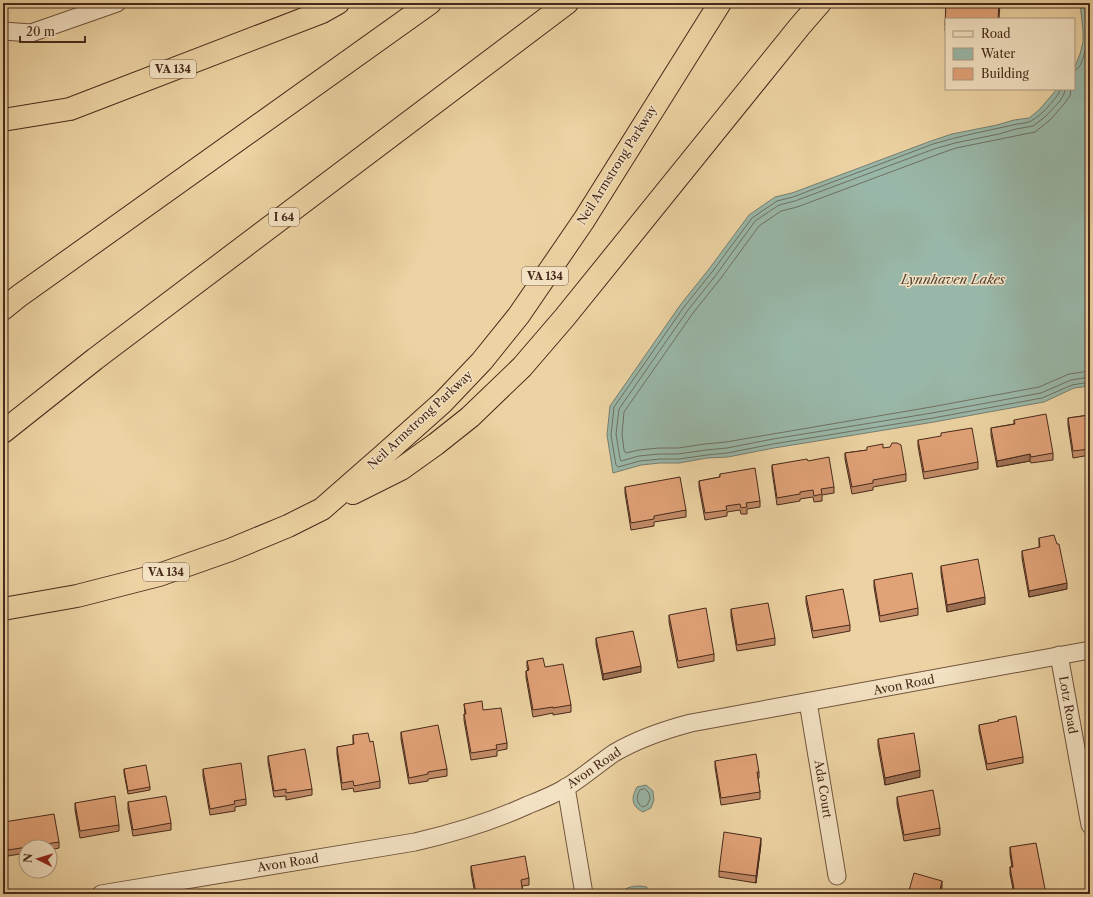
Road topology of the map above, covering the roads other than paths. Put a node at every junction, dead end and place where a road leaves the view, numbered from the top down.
1 (118, 3) edge
2 (338, 3) edge
3 (430, 3) edge
4 (567, 3) edge
5 (720, 3) edge
6 (820, 3) edge
7 (3, 31) edge
8 (3, 120) edge
9 (3, 309) edge
10 (3, 432) edge
11 (322, 509) junction
12 (3, 609) edge
13 (1090, 650) edge
14 (1059, 655) junction
15 (808, 702) junction
16 (566, 787) junction
17 (1090, 825) edge
18 (837, 876) dead end
19 (101, 894) edge
20 (584, 894) edge

1 - 7 street
2 - 8 highway, VA 134
3 - 9 highway
4 - 10 highway, I 64
5 - 11 highway, Neil Armstrong Parkway / VA 134
6 - 11 highway
11 - 12 highway, Neil Armstrong Parkway / VA 134
13 - 14 street, Avon Road
14 - 15 street, Avon Road
14 - 17 street, Lotz Road
15 - 16 street, Avon Road
15 - 18 street, Ada Court
16 - 19 street, Avon Road
16 - 20 street

